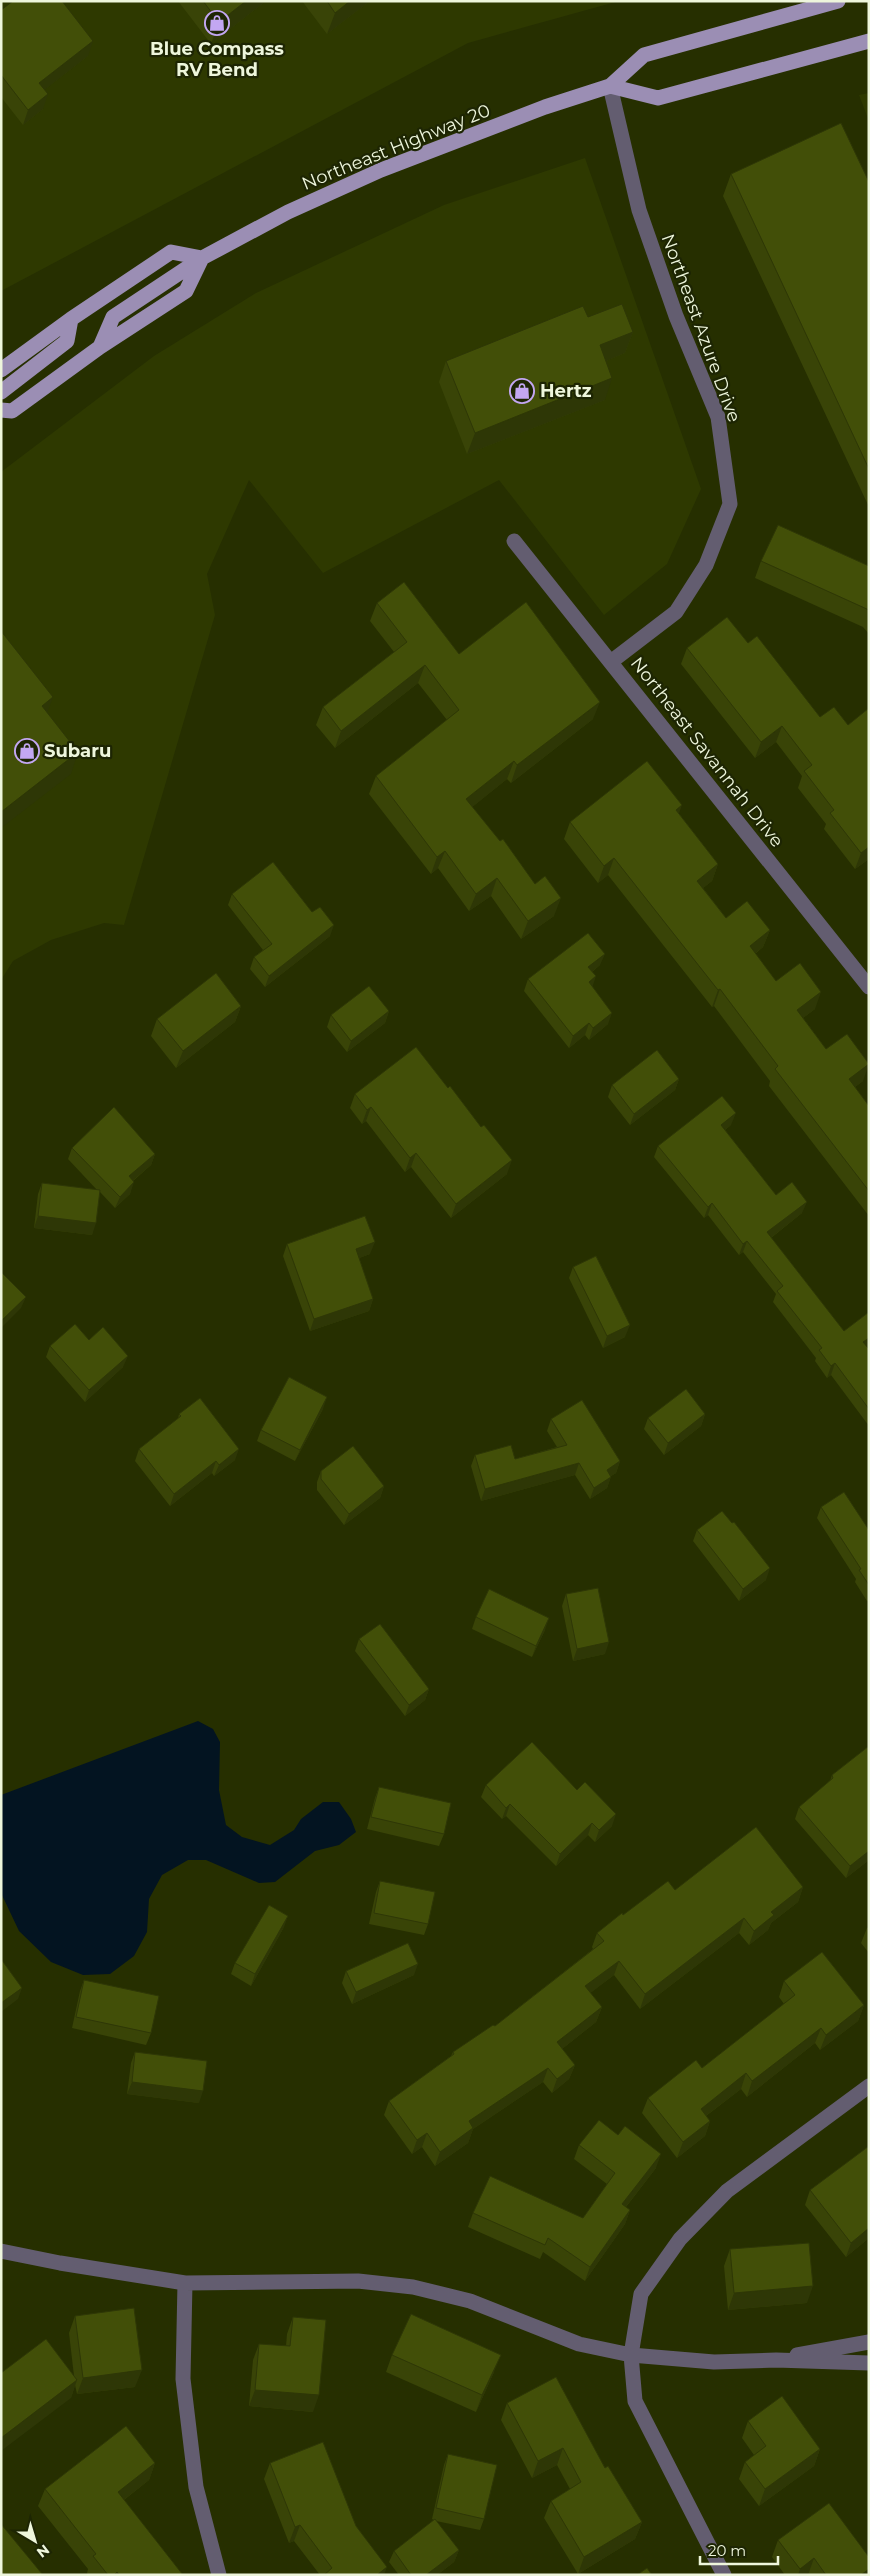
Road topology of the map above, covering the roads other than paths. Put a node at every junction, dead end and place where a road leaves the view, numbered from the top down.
1 (838, 1) edge
2 (869, 41) edge
3 (610, 86) junction
4 (202, 258) junction
5 (71, 319) junction
6 (1, 370) edge
7 (1, 392) edge
8 (1, 410) edge
9 (514, 541) dead end
10 (612, 661) junction
11 (867, 980) edge
12 (869, 2086) edge
13 (1, 2251) edge
14 (185, 2283) junction
15 (869, 2342) edge
16 (631, 2355) junction
17 (776, 2360) junction
18 (869, 2363) edge
19 (219, 2575) edge
20 (724, 2575) edge

1 - 3 main road, Northeast Highway 20
2 - 3 main road
3 - 4 main road, Northeast Highway 20
3 - 10 street, Northeast Azure Drive
4 - 5 main road
4 - 8 main road, Northeast Highway 20
5 - 6 main road
5 - 7 main road
9 - 10 street, Northeast Savannah Drive
10 - 11 street, Northeast Savannah Drive
12 - 16 street
13 - 14 street
14 - 16 street
14 - 19 street
15 - 17 street
16 - 17 street
16 - 20 street
17 - 18 street

